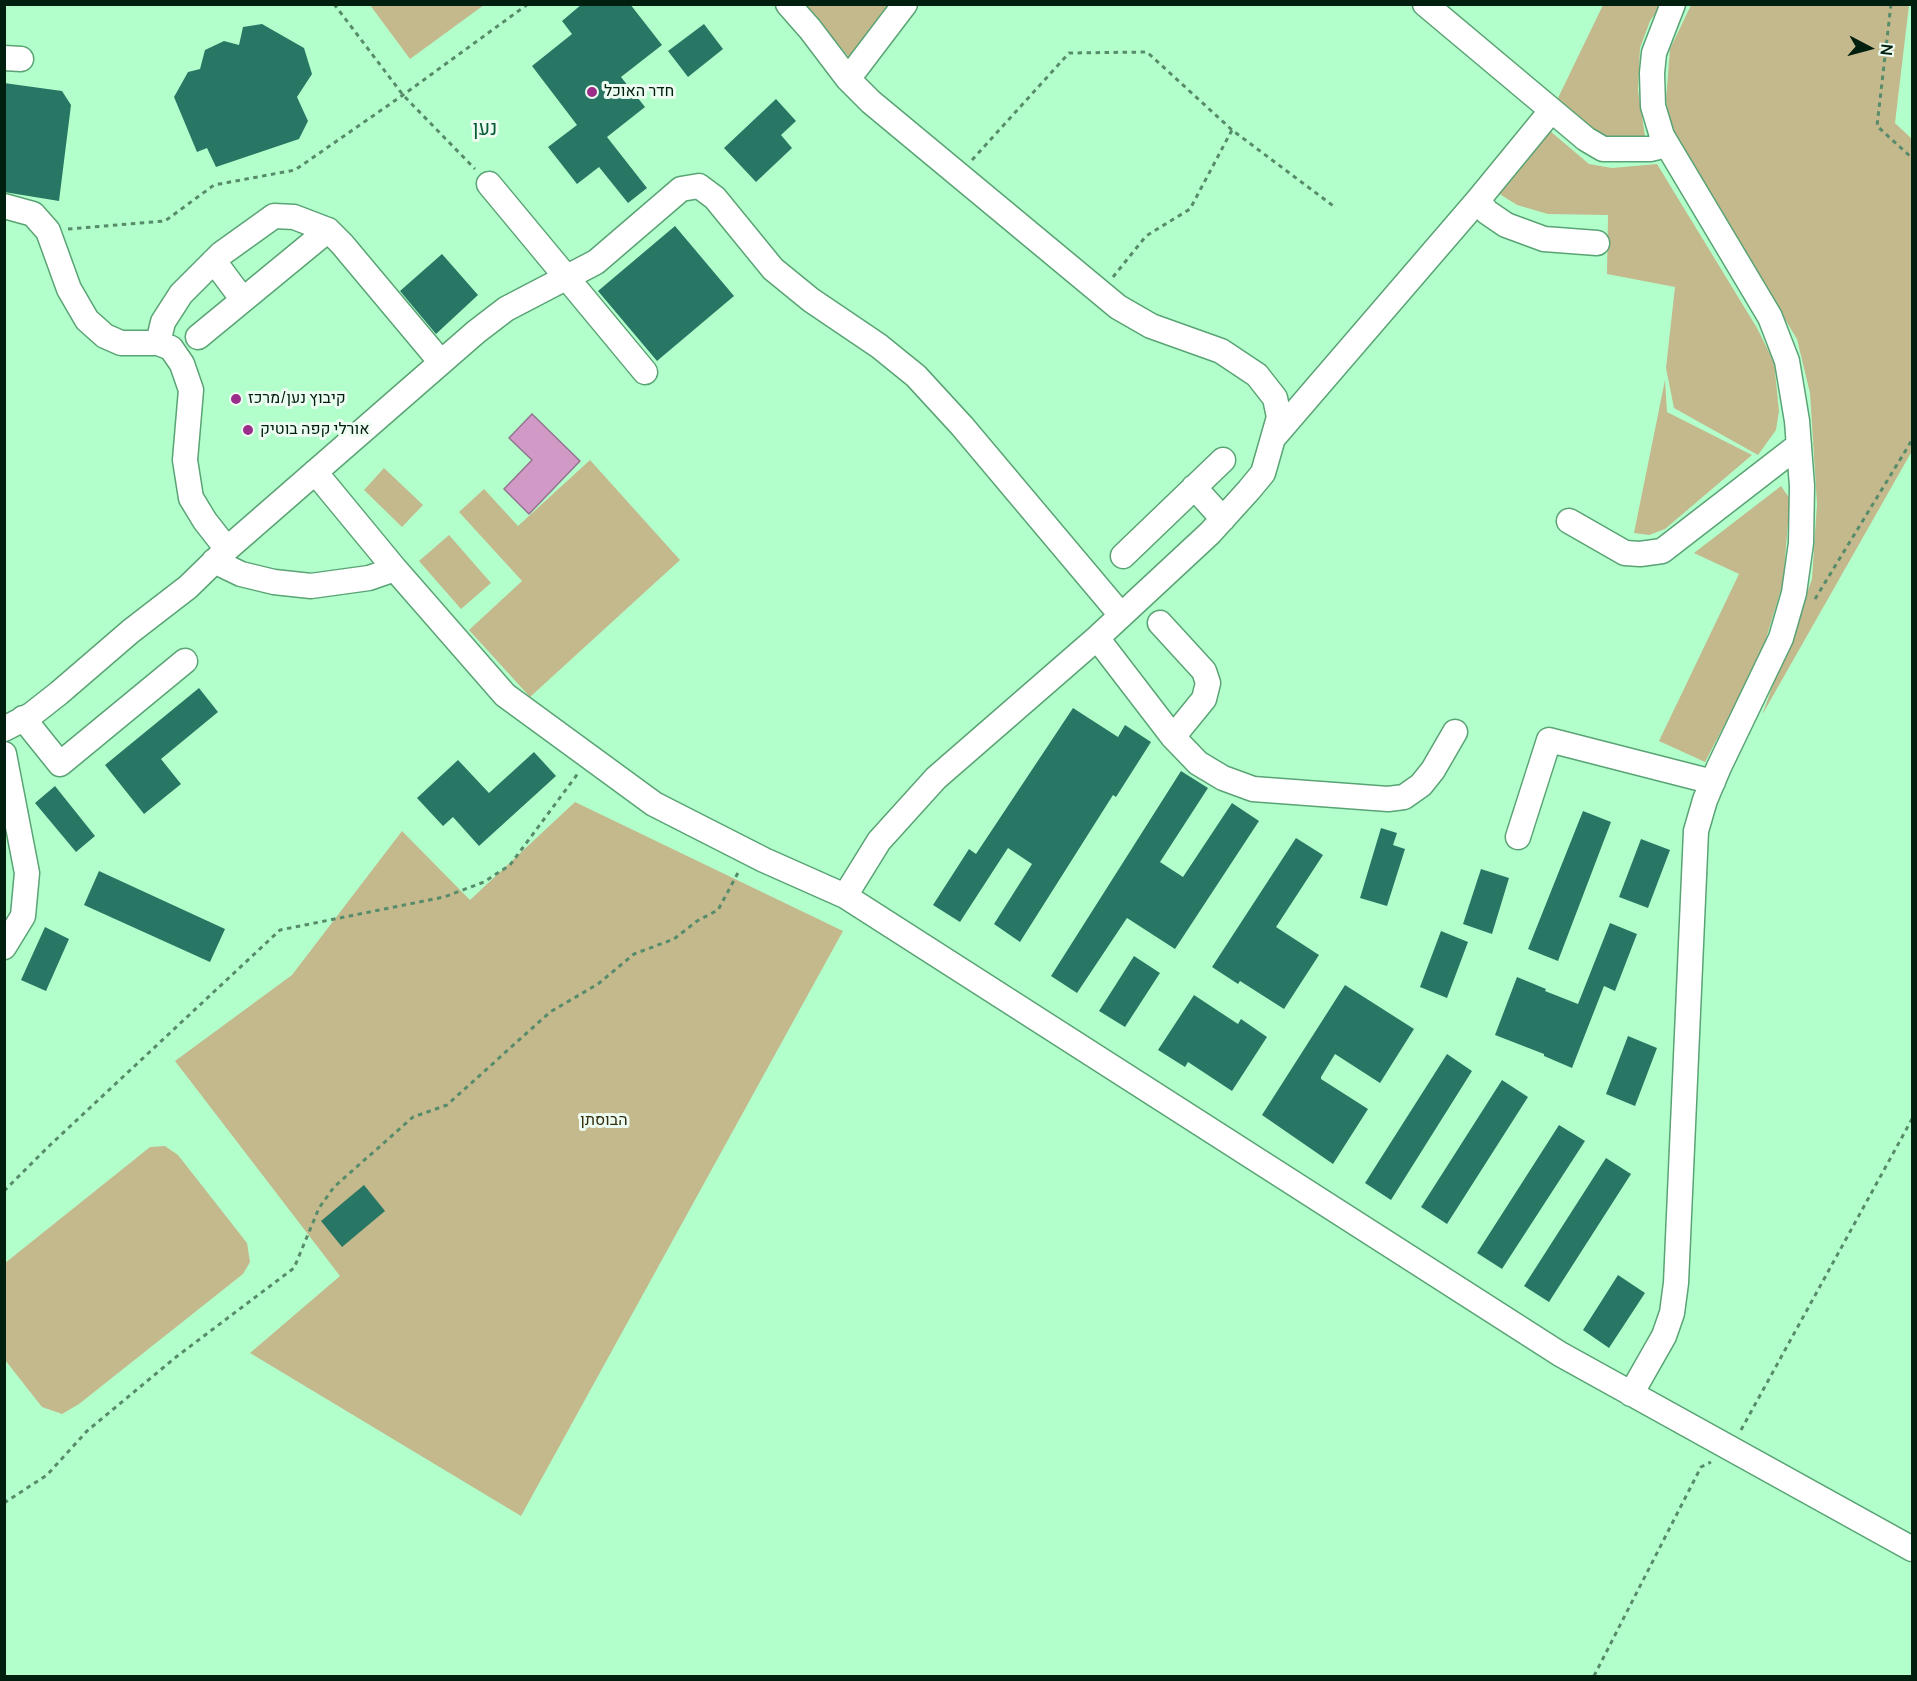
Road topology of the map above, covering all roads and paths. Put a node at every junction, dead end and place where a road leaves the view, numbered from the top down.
1 (334, 4) edge
2 (528, 4) edge
3 (788, 4) edge
4 (905, 4) edge
5 (1425, 4) edge
6 (1673, 4) edge
7 (1891, 4) edge
8 (848, 79) junction
9 (403, 95) junction
10 (1551, 111) junction
11 (1232, 130) junction
12 (1667, 145) junction
13 (1912, 158) edge
14 (959, 175) junction
15 (489, 184) joint
16 (1478, 200) junction
17 (4, 206) edge
18 (1336, 208) dead end
19 (328, 230) junction
20 (48, 231) junction
21 (1598, 243) dead end
22 (214, 261) junction
23 (568, 277) junction
24 (1101, 292) junction
25 (243, 300) junction
26 (198, 337) dead end
27 (158, 343) junction
28 (440, 361) junction
29 (645, 372) dead end
30 (1275, 436) junction
31 (1912, 440) edge
32 (1799, 445) junction
33 (1223, 459) dead end
34 (315, 472) junction
35 (1194, 487) junction
36 (1222, 519) junction
37 (1569, 521) dead end
38 (221, 555) junction
39 (1123, 556) dead end
40 (395, 569) junction
41 (1814, 600) dead end
42 (1121, 615) junction
43 (1160, 623) dead end
44 (1097, 638) junction
45 (185, 661) dead end
46 (14, 724) edge
47 (1455, 732) dead end
48 (1173, 737) junction
49 (4, 754) edge
50 (589, 759) junction
51 (1713, 782) junction
52 (8, 785) edge
53 (1518, 837) dead end
54 (749, 852) junction
55 (845, 896) junction
56 (4, 947) edge
57 (1912, 1119) edge
58 (4, 1191) edge
59 (1631, 1394) junction
60 (1731, 1450) junction
61 (4, 1503) edge
62 (1912, 1549) edge
63 (1594, 1677) edge

1 - 9 path
2 - 9 path
3 - 8 street
4 - 8 street
5 - 10 street
6 - 12 street
7 - 13 path
8 - 14 street
9 - 15 path
9 - 20 path
10 - 12 street
10 - 16 street
11 - 14 path
11 - 18 path
11 - 24 path
12 - 32 street
14 - 24 street
15 - 23 street
16 - 21 street
16 - 30 street
17 - 20 street
19 - 22 street
19 - 25 street
19 - 28 street
20 - 27 street
22 - 25 street
22 - 27 street
23 - 28 street
23 - 29 street
23 - 42 street
24 - 30 street
25 - 26 street
27 - 38 street
28 - 34 street
30 - 36 street
31 - 41 path
32 - 37 street
32 - 51 street
33 - 35 street
34 - 38 street
34 - 40 street
35 - 36 street
35 - 39 street
36 - 42 street
38 - 40 street
38 - 46 street
40 - 50 street
42 - 44 street
43 - 48 street
44 - 48 street
44 - 55 street
45 - 46 street
47 - 48 street
49 - 52 street
50 - 54 street
50 - 58 path
51 - 53 street
51 - 59 street
52 - 56 street
54 - 55 street
54 - 61 path
55 - 59 street
57 - 60 path
59 - 60 street
60 - 62 street
60 - 63 path

